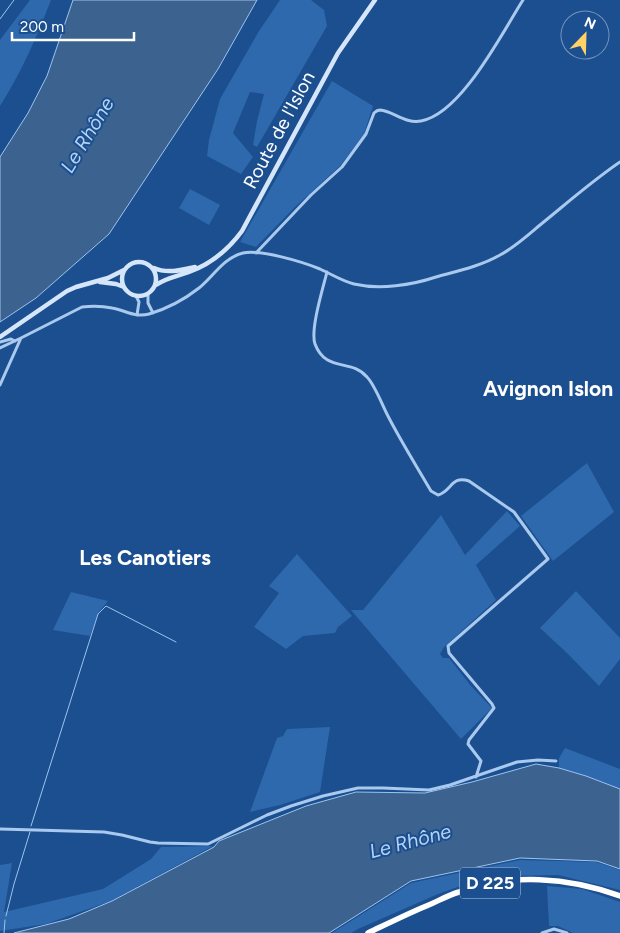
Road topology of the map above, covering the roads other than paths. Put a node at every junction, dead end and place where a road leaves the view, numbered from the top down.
1 (375, 0) edge
2 (523, 0) edge
3 (620, 162) edge
4 (256, 253) junction
5 (202, 266) junction
6 (153, 268) junction
7 (124, 270) junction
8 (327, 272) junction
9 (96, 282) junction
10 (156, 285) junction
11 (124, 288) junction
12 (148, 294) junction
13 (136, 296) junction
14 (153, 313) junction
15 (137, 316) junction
16 (0, 337) edge
17 (21, 338) junction
18 (15, 341) junction
19 (0, 342) edge
20 (0, 348) edge
21 (0, 385) edge
22 (556, 761) dead end
23 (476, 777) junction
24 (0, 829) edge
25 (620, 896) edge
26 (368, 933) edge
27 (542, 933) edge
28 (567, 933) edge

1 - 5 street, Route de l'Islon
2 - 4 street
3 - 8 street
4 - 8 street
4 - 14 street
5 - 6 street, Route de l'Islon
5 - 10 street, Route de l'Islon
6 - 7 street
6 - 10 street
7 - 9 street
7 - 11 street
8 - 23 street
9 - 11 street
9 - 16 street
10 - 12 street
11 - 13 street
12 - 13 street
12 - 14 street
13 - 15 street
14 - 15 street
15 - 17 street
17 - 18 street
17 - 21 street
18 - 19 street
18 - 20 street
22 - 23 street
23 - 24 street
25 - 26 highway, D 225
27 - 28 street

